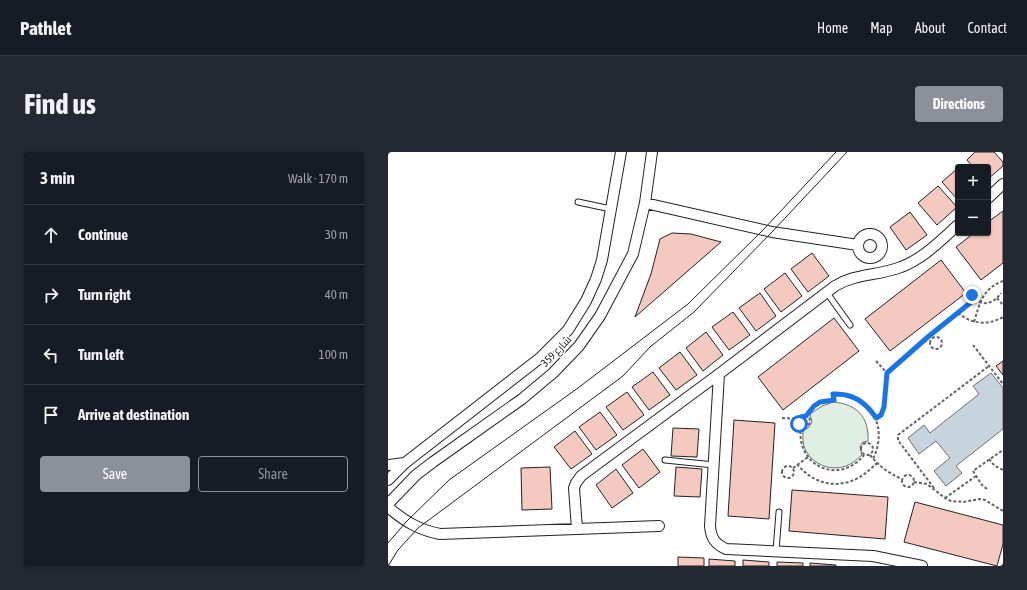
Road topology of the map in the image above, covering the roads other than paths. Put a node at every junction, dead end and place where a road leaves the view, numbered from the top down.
1 (621, 152) edge
2 (652, 152) edge
3 (1003, 184) edge
4 (991, 195) edge
5 (578, 202) dead end
6 (645, 203) junction
7 (611, 209) junction
8 (955, 228) edge
9 (858, 245) dead end
10 (827, 293) junction
11 (850, 325) dead end
12 (719, 374) junction
13 (665, 460) dead end
14 (405, 463) junction
15 (388, 465) edge
16 (714, 465) junction
17 (388, 480) edge
18 (388, 506) edge
19 (779, 512) dead end
20 (659, 526) dead end
21 (577, 529) junction
22 (776, 551) junction
23 (922, 566) edge

1 - 7 street, شارع 359
2 - 6 street, شارع 359
3 - 4 street
5 - 7 lane
6 - 9 street
6 - 18 street, شارع 359
7 - 14 street, شارع 359
8 - 10 street
10 - 11 lane
10 - 12 street
12 - 16 street
12 - 21 street
13 - 16 lane
14 - 15 street
14 - 17 street, شارع 359
16 - 22 street
18 - 21 street
19 - 22 lane
20 - 21 street
22 - 23 street

